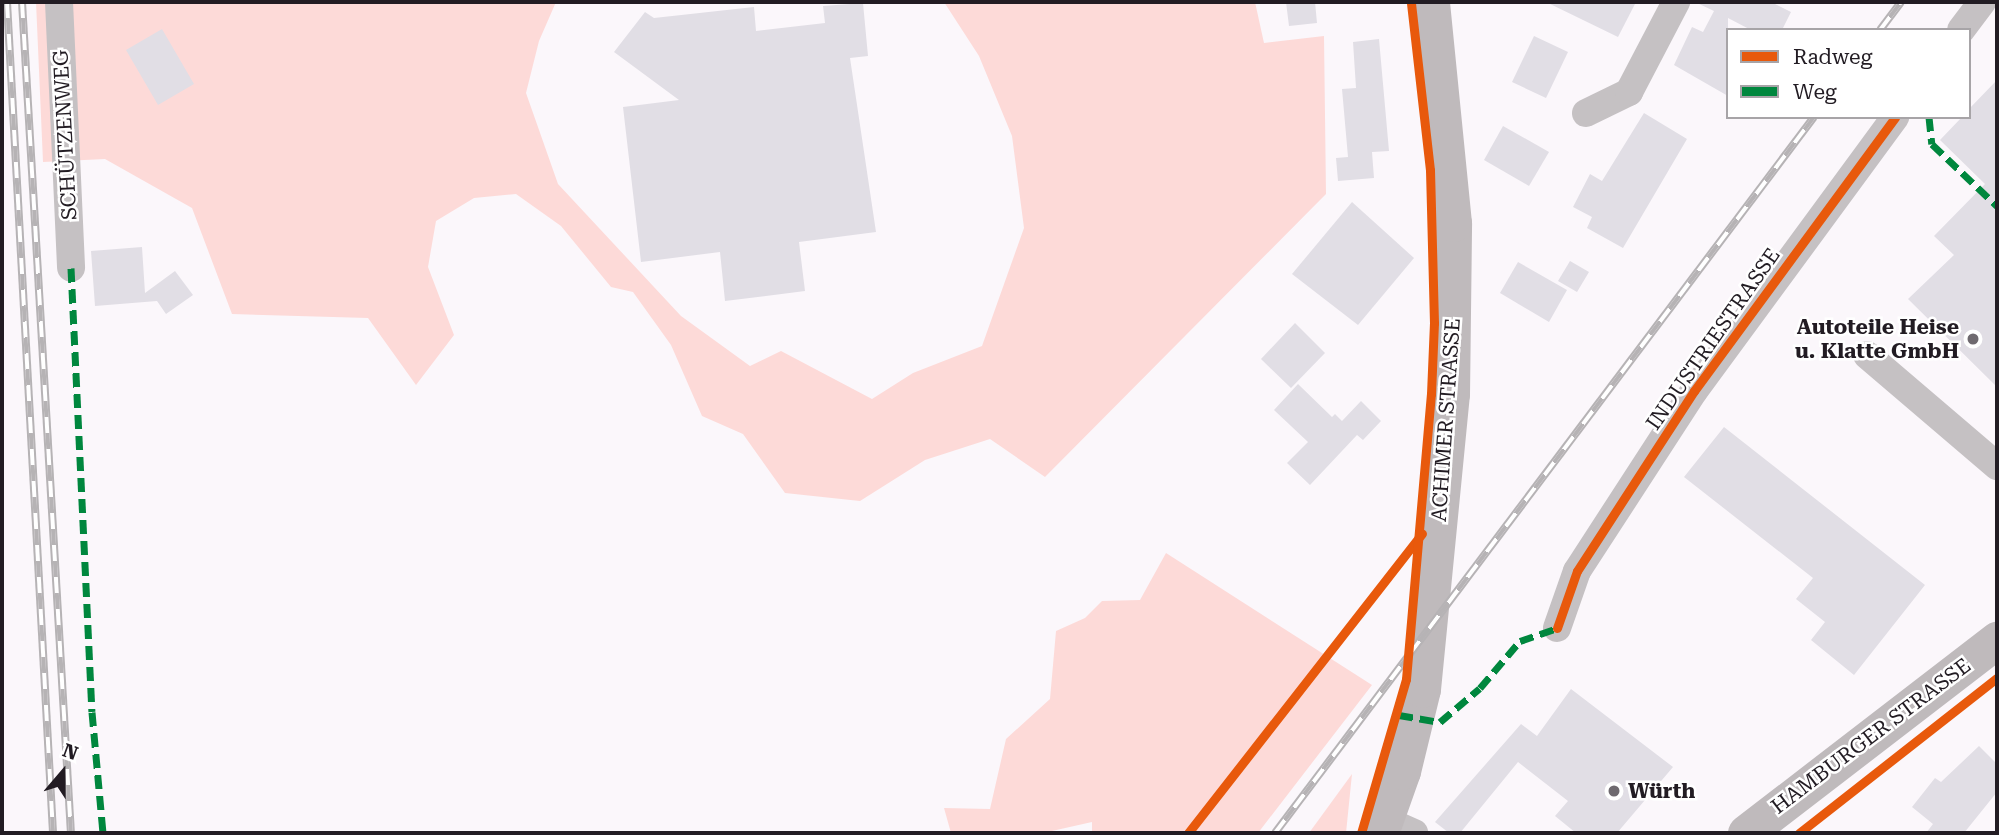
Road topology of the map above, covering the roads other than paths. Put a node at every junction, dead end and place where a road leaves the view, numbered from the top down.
1 (59, 2) edge
2 (1432, 2) edge
3 (1676, 2) edge
4 (1982, 2) edge
5 (1962, 28) edge
6 (1586, 113) dead end
7 (1894, 119) edge
8 (71, 268) dead end
9 (1867, 355) dead end
10 (1997, 466) edge
11 (1557, 628) dead end
12 (1997, 640) edge
13 (1393, 829) edge
14 (1746, 833) edge

1 - 8 street, SCHÜTZENWEG
2 - 13 main road, ACHIMER STRASSE
3 - 6 street
4 - 5 street
7 - 11 street, INDUSTRIESTRASSE
9 - 10 street
12 - 14 main road, HAMBURGER STRASSE

